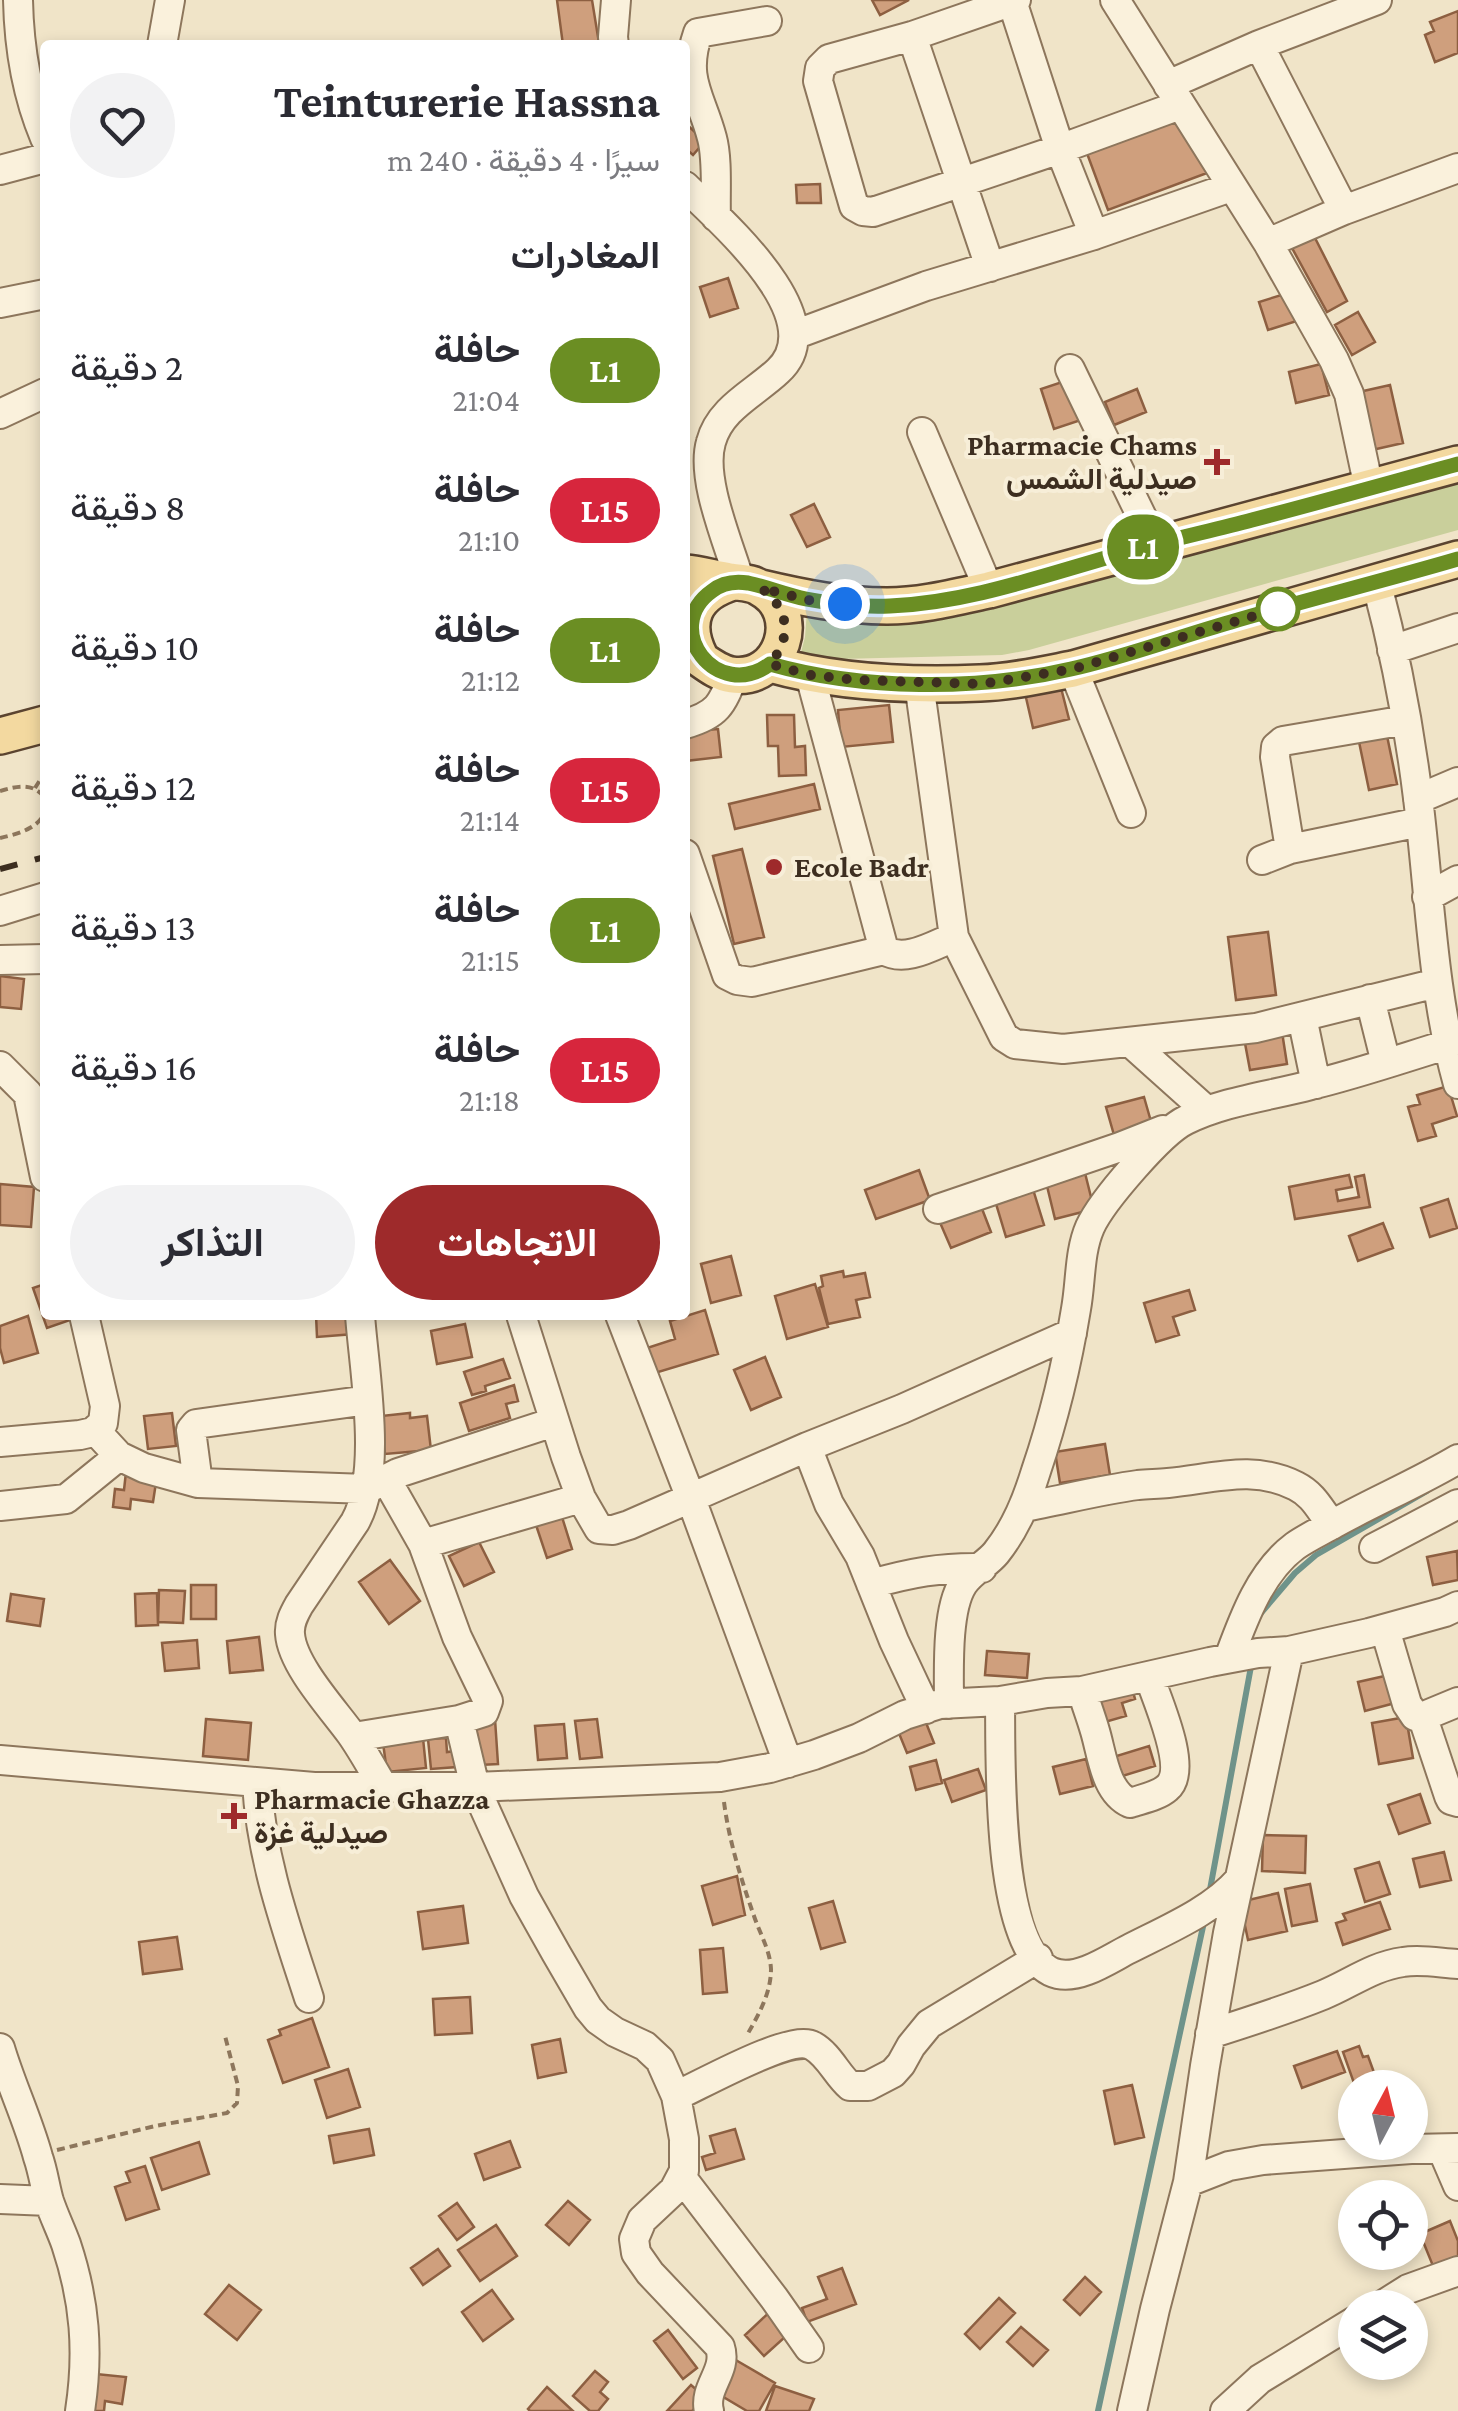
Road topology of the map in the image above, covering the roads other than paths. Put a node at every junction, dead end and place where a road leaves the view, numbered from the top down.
1 (170, 0) edge
2 (616, 0) edge
3 (1114, 0) edge
4 (1377, 0) edge
5 (1014, 1) edge
6 (12, 3) edge
7 (767, 21) dead end
8 (912, 36) junction
9 (163, 40) edge
10 (613, 40) edge
11 (1259, 45) junction
12 (13, 83) edge
13 (1174, 95) junction
14 (40, 125) edge
15 (1060, 149) junction
16 (40, 159) edge
17 (1458, 168) edge
18 (0, 170) edge
19 (961, 183) junction
20 (1231, 187) junction
21 (690, 191) edge
22 (1344, 210) junction
23 (716, 217) junction
24 (1094, 235) junction
25 (1268, 243) junction
26 (990, 267) junction
27 (40, 295) edge
28 (0, 303) edge
29 (794, 335) junction
30 (1070, 369) dead end
31 (40, 395) edge
32 (0, 414) edge
33 (922, 432) dead end
34 (1458, 464) edge
35 (1369, 488) junction
36 (1155, 544) junction
37 (1458, 559) edge
38 (690, 573) edge
39 (1376, 581) junction
40 (745, 584) junction
41 (989, 590) junction
42 (1458, 628) edge
43 (1392, 650) junction
44 (693, 653) edge
45 (770, 664) junction
46 (1073, 669) junction
47 (810, 675) junction
48 (733, 676) junction
49 (920, 683) junction
50 (1406, 720) junction
51 (690, 722) edge
52 (40, 725) edge
53 (0, 736) edge
54 (1458, 782) edge
55 (1419, 811) junction
56 (1131, 813) dead end
57 (1290, 849) junction
58 (1262, 860) dead end
59 (690, 869) edge
60 (1458, 880) edge
61 (1427, 897) junction
62 (40, 898) edge
63 (0, 911) edge
64 (954, 938) junction
65 (884, 950) junction
66 (40, 958) edge
67 (0, 960) edge
68 (1437, 983) junction
69 (1370, 999) junction
70 (1302, 1017) junction
71 (1130, 1042) junction
72 (1449, 1044) junction
73 (1386, 1063) junction
74 (0, 1066) edge
75 (1316, 1084) junction
76 (1458, 1084) edge
77 (1194, 1117) junction
78 (40, 1153) edge
79 (938, 1209) dead end
80 (85, 1320) edge
81 (360, 1320) edge
82 (523, 1320) edge
83 (622, 1320) edge
84 (1072, 1333) junction
85 (368, 1400) junction
86 (554, 1422) junction
87 (96, 1430) junction
88 (0, 1442) edge
89 (807, 1447) junction
90 (119, 1456) junction
91 (1458, 1459) edge
92 (198, 1484) junction
93 (376, 1484) junction
94 (690, 1496) junction
95 (582, 1498) junction
96 (1458, 1504) edge
97 (0, 1506) edge
98 (1024, 1507) junction
99 (1332, 1525) junction
100 (424, 1544) junction
101 (1374, 1548) dead end
102 (982, 1568) junction
103 (871, 1584) junction
104 (1458, 1606) edge
105 (1385, 1629) junction
106 (1289, 1651) junction
107 (1229, 1658) junction
108 (1149, 1676) junction
109 (1082, 1691) junction
110 (1000, 1700) junction
111 (1458, 1702) edge
112 (937, 1706) junction
113 (1426, 1719) junction
114 (460, 1720) junction
115 (354, 1737) junction
116 (0, 1760) edge
117 (788, 1762) junction
118 (257, 1783) junction
119 (475, 1787) junction
120 (384, 1788) junction
121 (1458, 1802) edge
122 (1239, 1880) junction
123 (1038, 1958) junction
124 (1458, 1964) edge
125 (309, 1998) dead end
126 (1210, 2034) junction
127 (0, 2048) edge
128 (676, 2096) junction
129 (1450, 2148) edge
130 (682, 2178) junction
131 (1188, 2182) junction
132 (1458, 2186) edge
133 (0, 2199) edge
134 (49, 2200) junction
135 (1458, 2271) edge
136 (1406, 2290) edge
137 (1338, 2331) edge
138 (809, 2348) dead end
139 (80, 2411) edge
140 (709, 2411) edge
141 (1132, 2411) edge
142 (1225, 2411) edge

1 - 9 street
2 - 10 street
3 - 13 street
4 - 11 street
5 - 8 street
5 - 15 street
6 - 12 street
7 - 23 street
8 - 19 street
8 - 19 street
11 - 13 street
11 - 22 street
12 - 14 street
13 - 15 street
13 - 20 street
15 - 19 street
15 - 24 street
16 - 18 street
17 - 22 street
19 - 26 street
20 - 24 street
20 - 25 street
21 - 23 street
22 - 25 street
23 - 29 street
24 - 26 street
25 - 35 street
26 - 29 street
27 - 28 street
29 - 40 street
30 - 36 street
31 - 32 street
33 - 41 street
34 - 35 main road
35 - 36 main road
36 - 41 main road
37 - 39 main road
38 - 40 main road
39 - 43 street
39 - 46 main road
40 - 41 main road
40 - 44 main road
40 - 45 main road
42 - 43 street
43 - 50 street
44 - 48 main road
45 - 47 main road
45 - 48 main road
46 - 49 main road
46 - 56 street
47 - 49 main road
47 - 65 street
48 - 51 street
49 - 64 street
50 - 55 street
50 - 57 street
52 - 53 main road
54 - 55 street
55 - 57 street
55 - 61 street
57 - 58 street
59 - 65 street
60 - 61 street
61 - 68 street
62 - 63 street
64 - 65 street
64 - 71 street
66 - 67 street
68 - 69 street
68 - 72 street
69 - 70 street
69 - 73 street
70 - 71 street
70 - 75 street
71 - 77 street
72 - 73 street
72 - 76 street
73 - 75 street
74 - 78 street
75 - 77 street
77 - 79 street
77 - 84 street
80 - 87 street
81 - 85 street
82 - 86 street
83 - 94 street
84 - 89 street
84 - 98 street
85 - 92 street
85 - 93 street
86 - 93 street
86 - 95 street
87 - 88 street
87 - 90 street
89 - 94 street
89 - 103 street
90 - 92 street
90 - 97 street
91 - 99 street
92 - 93 street
93 - 100 street
93 - 115 street
94 - 95 street
94 - 117 street
95 - 100 street
96 - 101 street
98 - 99 street
98 - 102 street
99 - 107 street
100 - 114 street
102 - 103 street
102 - 112 street
103 - 112 street
104 - 105 street
105 - 106 street
105 - 113 street
106 - 107 street
106 - 122 street
107 - 108 street
108 - 109 street
108 - 109 street
109 - 110 street
110 - 112 street
110 - 123 street
111 - 113 street
112 - 117 street
113 - 121 street
114 - 115 street
114 - 119 street
115 - 120 street
116 - 118 street
117 - 119 street
118 - 120 street
118 - 125 street
119 - 120 street
119 - 128 street
122 - 123 street
122 - 126 street
123 - 128 street
124 - 126 street
126 - 131 street
127 - 134 street
128 - 130 street
129 - 131 street
129 - 132 street
130 - 138 street
130 - 140 street
131 - 141 street
133 - 134 street
134 - 139 street
135 - 136 street
137 - 142 street

